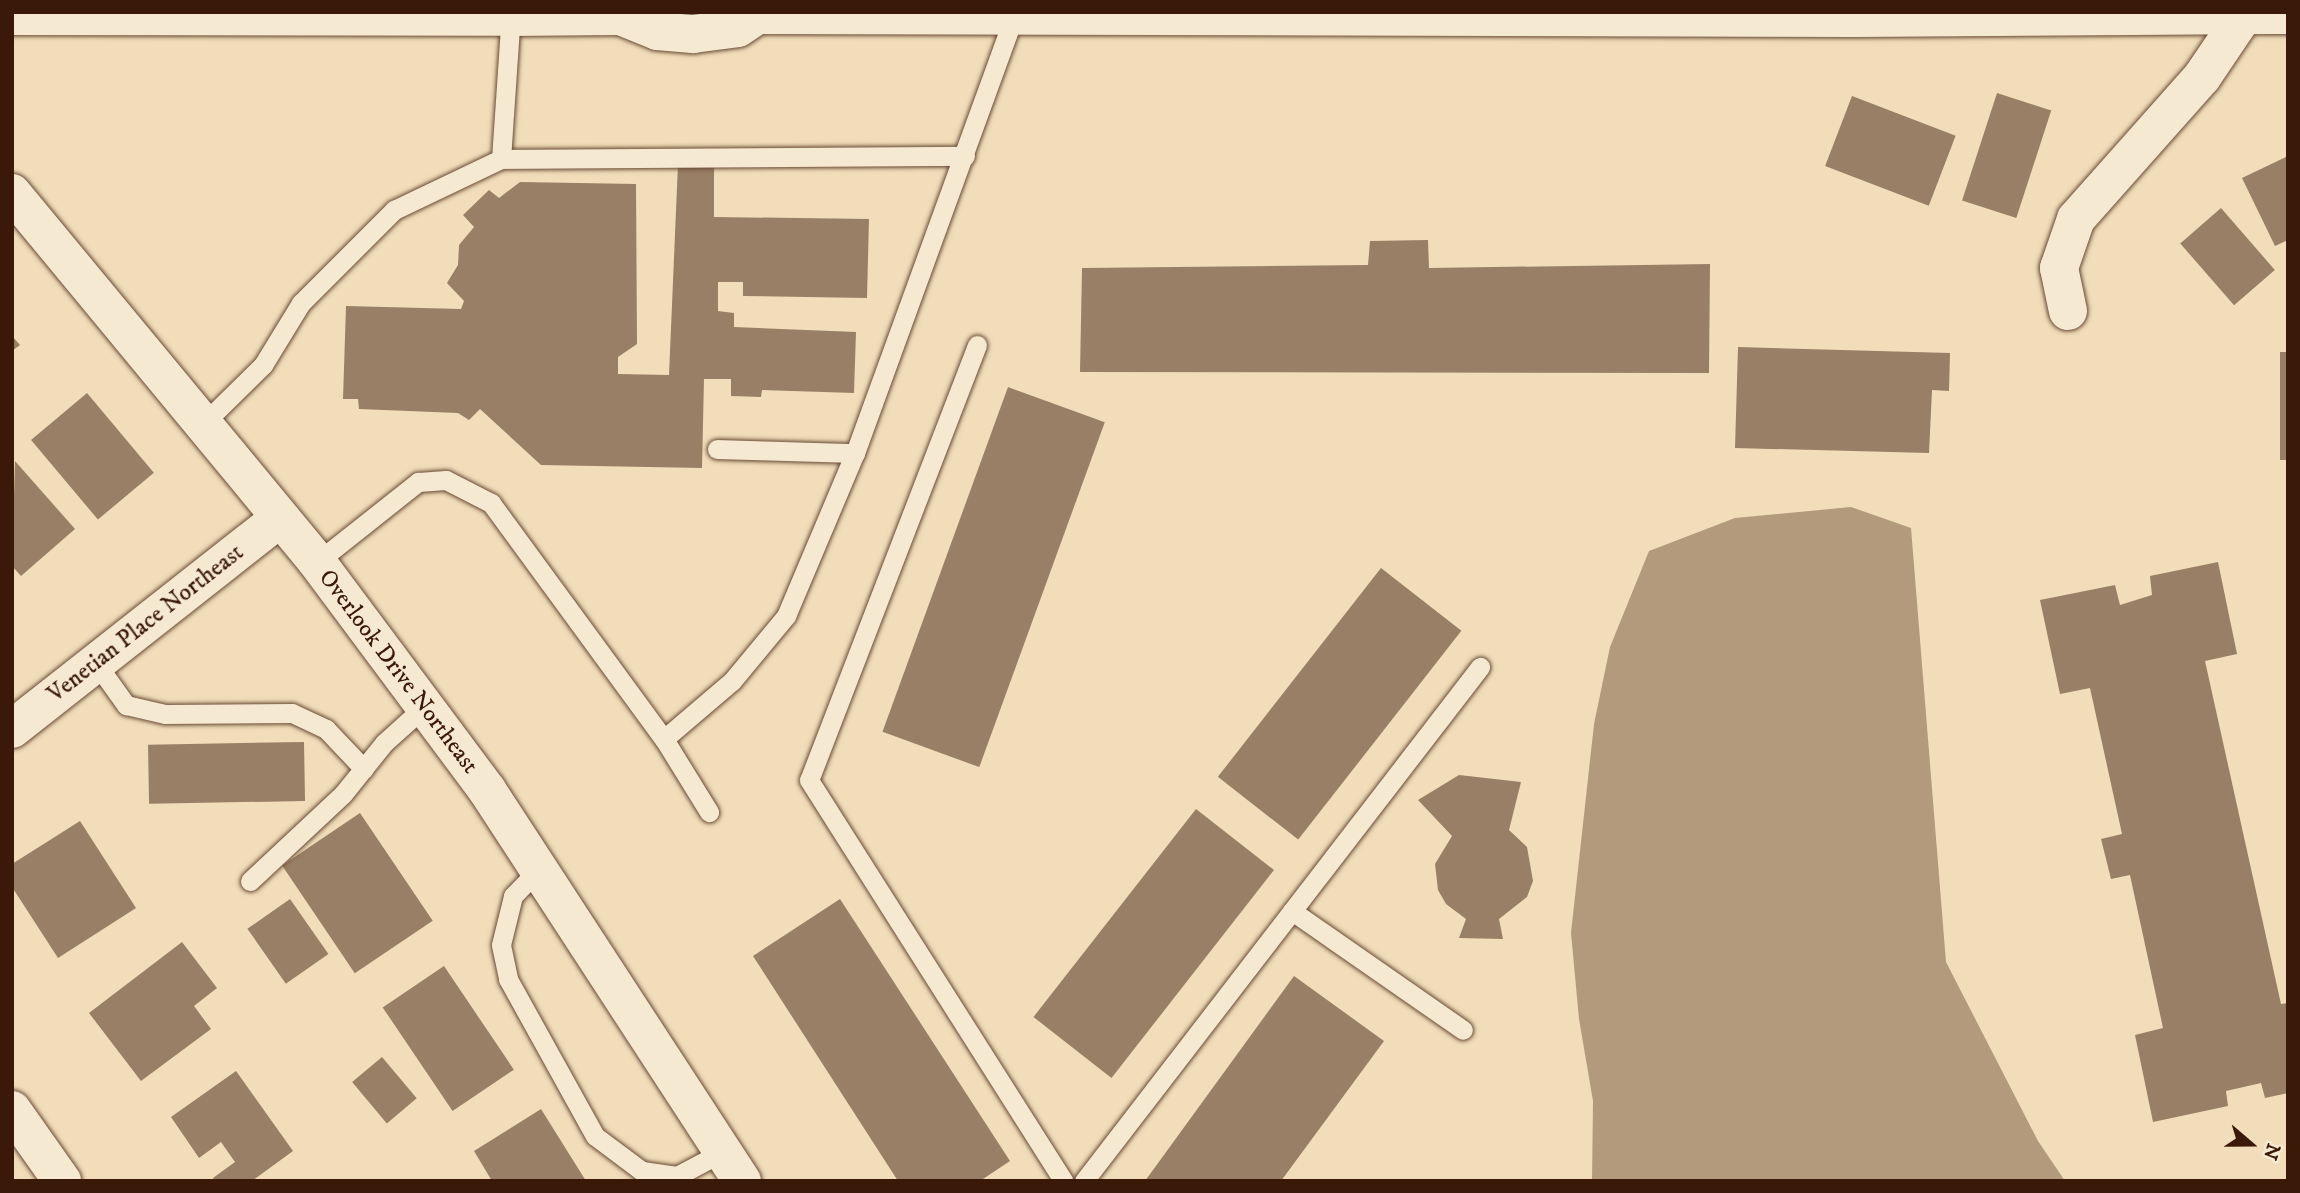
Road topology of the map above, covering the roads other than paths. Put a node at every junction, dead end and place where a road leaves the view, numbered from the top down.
1 (994, 13) edge
2 (1276, 13) edge
3 (625, 14) edge
4 (755, 14) edge
5 (830, 14) edge
6 (1565, 14) edge
7 (2243, 14) edge
8 (509, 15) edge
9 (2288, 15) edge
10 (12, 16) edge
11 (965, 156) junction
12 (501, 159) junction
13 (12, 193) edge
14 (2068, 310) dead end
15 (977, 345) dead end
16 (204, 423) junction
17 (717, 449) dead end
18 (855, 453) junction
19 (280, 519) junction
20 (317, 562) junction
21 (96, 663) junction
22 (1480, 667) dead end
23 (424, 707) junction
24 (12, 729) edge
25 (664, 739) junction
26 (364, 769) junction
27 (709, 812) dead end
28 (539, 869) junction
29 (250, 881) dead end
30 (1292, 911) junction
31 (1463, 1030) dead end
32 (12, 1110) edge
33 (733, 1166) edge
34 (62, 1181) edge
35 (1063, 1181) edge
36 (1084, 1181) edge

1 - 2 street
1 - 5 street
1 - 11 lane
2 - 6 street
3 - 4 street
3 - 8 street
4 - 5 street
6 - 7 street
7 - 9 street
7 - 14 street
8 - 10 street
8 - 12 lane
11 - 12 lane
11 - 18 lane
12 - 16 lane
13 - 16 street, Overlook Drive Northeast
15 - 35 lane
16 - 19 street, Overlook Drive Northeast
17 - 18 lane
18 - 25 lane
19 - 20 street, Overlook Drive Northeast
19 - 21 street, Venetian Place Northeast
20 - 23 street, Overlook Drive Northeast
20 - 25 lane
21 - 24 street, Venetian Place Northeast
21 - 26 lane
22 - 30 lane
23 - 26 lane
23 - 28 street, Overlook Drive Northeast
25 - 27 lane
26 - 29 lane
28 - 33 street, Overlook Drive Northeast
28 - 33 lane
30 - 31 lane
30 - 36 lane
32 - 34 street

